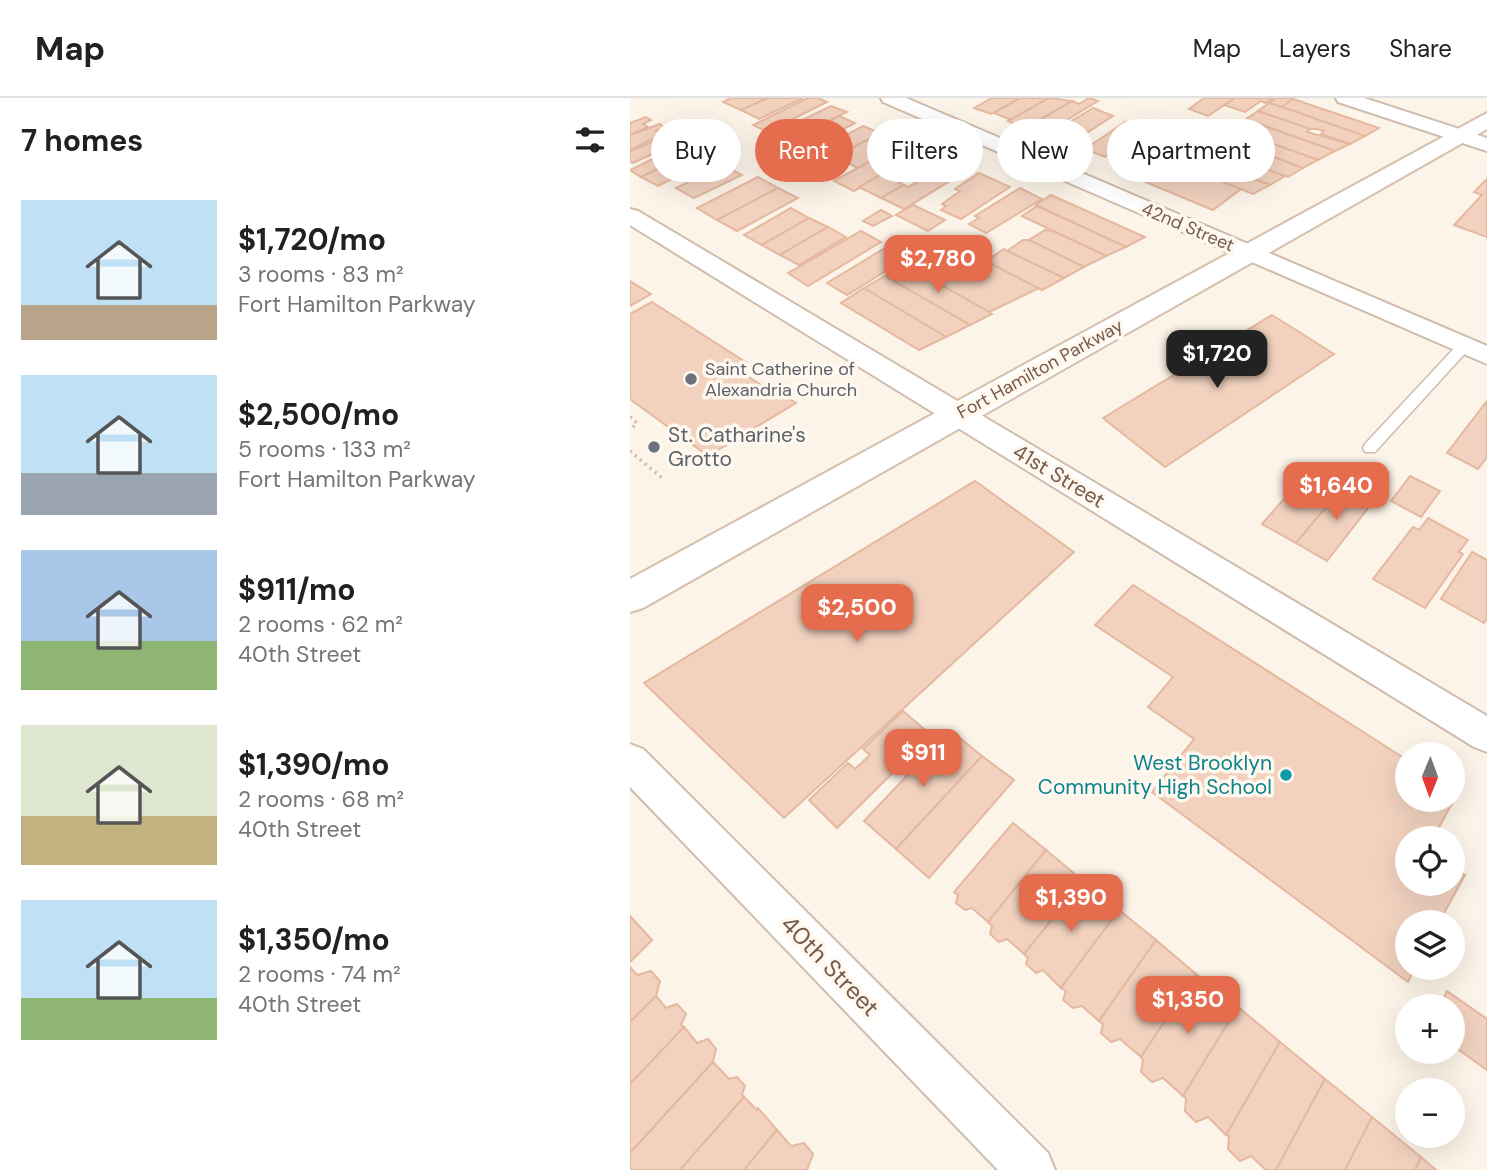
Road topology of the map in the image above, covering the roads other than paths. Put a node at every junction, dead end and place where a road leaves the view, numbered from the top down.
1 (890, 98) edge
2 (1345, 98) edge
3 (1487, 120) edge
4 (1459, 136) junction
5 (1487, 145) edge
6 (630, 216) edge
7 (1248, 253) junction
8 (1464, 346) junction
9 (1487, 356) edge
10 (957, 414) junction
11 (1370, 448) dead end
12 (630, 597) edge
13 (1487, 736) edge
14 (630, 761) edge
15 (1031, 1170) edge

1 - 7 street, 42nd Street
2 - 4 street
3 - 4 main road, Fort Hamilton Parkway
4 - 5 street
4 - 7 main road, Fort Hamilton Parkway
6 - 10 street, 41st Street
7 - 8 street, 42nd Street
7 - 10 main road, Fort Hamilton Parkway
8 - 9 street, 42nd Street
8 - 11 lane
10 - 12 main road, Fort Hamilton Parkway
10 - 13 street, 41st Street
14 - 15 street, 40th Street

